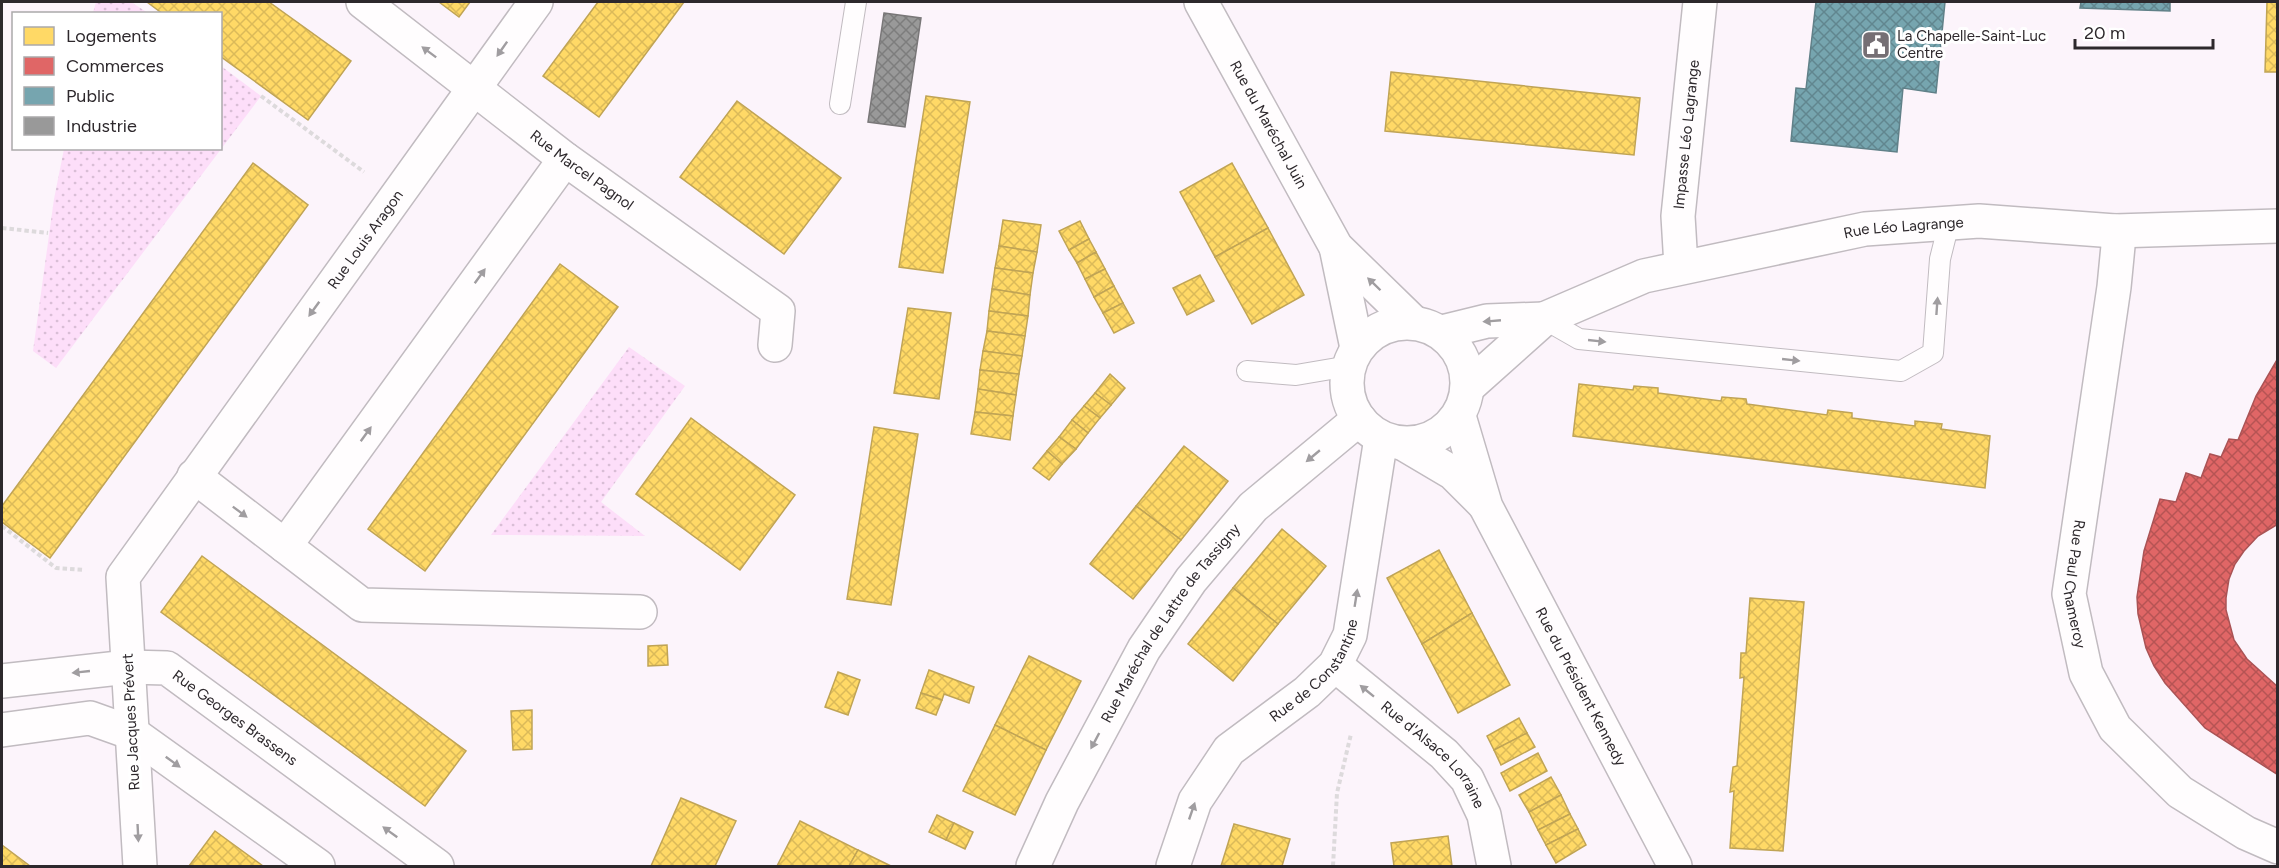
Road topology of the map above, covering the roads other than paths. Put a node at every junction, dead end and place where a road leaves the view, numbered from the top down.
1 (363, 2) edge
2 (536, 2) edge
3 (856, 2) edge
4 (1201, 2) edge
5 (1700, 2) edge
6 (475, 87) junction
7 (840, 104) dead end
8 (565, 159) junction
9 (1949, 223) junction
10 (2277, 226) edge
11 (2115, 231) junction
12 (1336, 247) junction
13 (1681, 266) junction
14 (1544, 319) junction
15 (1427, 326) junction
16 (775, 345) dead end
17 (1353, 357) junction
18 (1247, 371) dead end
19 (1464, 401) junction
20 (1382, 434) junction
21 (194, 476) junction
22 (1486, 507) junction
23 (285, 546) junction
24 (123, 577) joint
25 (640, 612) dead end
26 (1335, 665) junction
27 (128, 667) junction
28 (2, 681) edge
29 (2, 730) edge
30 (132, 733) junction
31 (2277, 847) edge
32 (140, 867) edge
33 (318, 867) edge
34 (437, 867) edge
35 (1033, 867) edge
36 (1173, 867) edge
37 (1494, 867) edge
38 (1675, 867) edge

6 -> 1 street, Rue Marcel Pagnol
2 -> 6 street, Rue Louis Aragon
3 - 7 lane
4 - 12 street, Rue du Maréchal Juin
5 - 13 street, Impasse Léo Lagrange
6 - 8 street, Rue Marcel Pagnol
6 -> 21 street, Rue Louis Aragon
8 - 16 street, Rue Marcel Pagnol
23 -> 8 street
9 - 11 street, Rue Léo Lagrange
9 - 13 street, Rue Léo Lagrange
14 -> 9 lane
10 - 11 street, Rue Léo Lagrange
11 - 31 street, Rue Paul Chameroy
15 -> 12 street, Rue du Maréchal Juin
12 - 17 street, Rue du Maréchal Juin
13 - 14 street, Rue Léo Lagrange
14 -> 15 street, Rue Léo Lagrange
14 - 19 street, Rue Léo Lagrange
15 - 17 street
15 - 19 street
17 - 18 lane
17 - 20 street
19 - 20 street
19 - 22 street, Rue du Président Kennedy
20 - 22 street, Rue du Président Kennedy
26 -> 20 street, Rue de Constantine
20 -> 35 street, Rue Maréchal de Lattre de Tassigny
21 -> 23 street
21 - 24 street, Rue Louis Aragon
22 - 38 street, Rue du Président Kennedy
23 - 25 street
24 - 27 street, Rue Jacques Prévert
36 -> 26 street, Rue de Constantine
37 -> 26 street, Rue d'Alsace Lorraine
27 -> 28 street, Rue Georges Brassens
27 - 30 street, Rue Jacques Prévert
34 -> 27 street, Rue Georges Brassens
29 - 30 street
30 -> 32 street, Rue Jacques Prévert
30 -> 33 street

